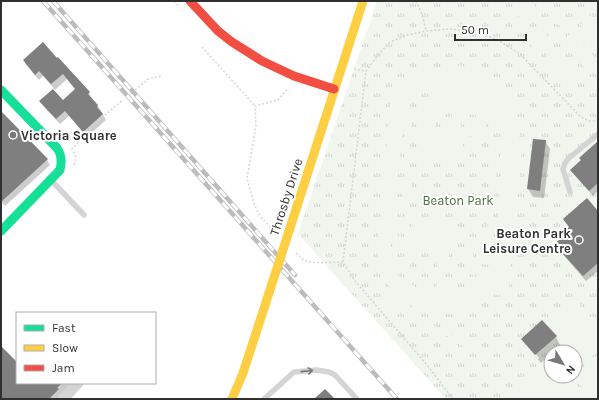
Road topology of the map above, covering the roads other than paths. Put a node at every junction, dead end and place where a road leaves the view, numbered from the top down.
1 (190, 1) edge
2 (363, 1) edge
3 (334, 89) junction
4 (1, 90) edge
5 (598, 134) edge
6 (50, 179) junction
7 (570, 192) dead end
8 (84, 215) dead end
9 (2, 228) edge
10 (77, 384) edge
11 (63, 399) edge
12 (232, 399) edge
13 (264, 399) edge
14 (357, 399) edge

1 - 3 main road
2 - 3 main road, Throsby Drive
3 - 12 main road, Throsby Drive, bridge
4 - 6 main road
5 - 7 lane
6 - 8 lane
6 - 9 main road
10 - 11 street
13 -> 14 lane

